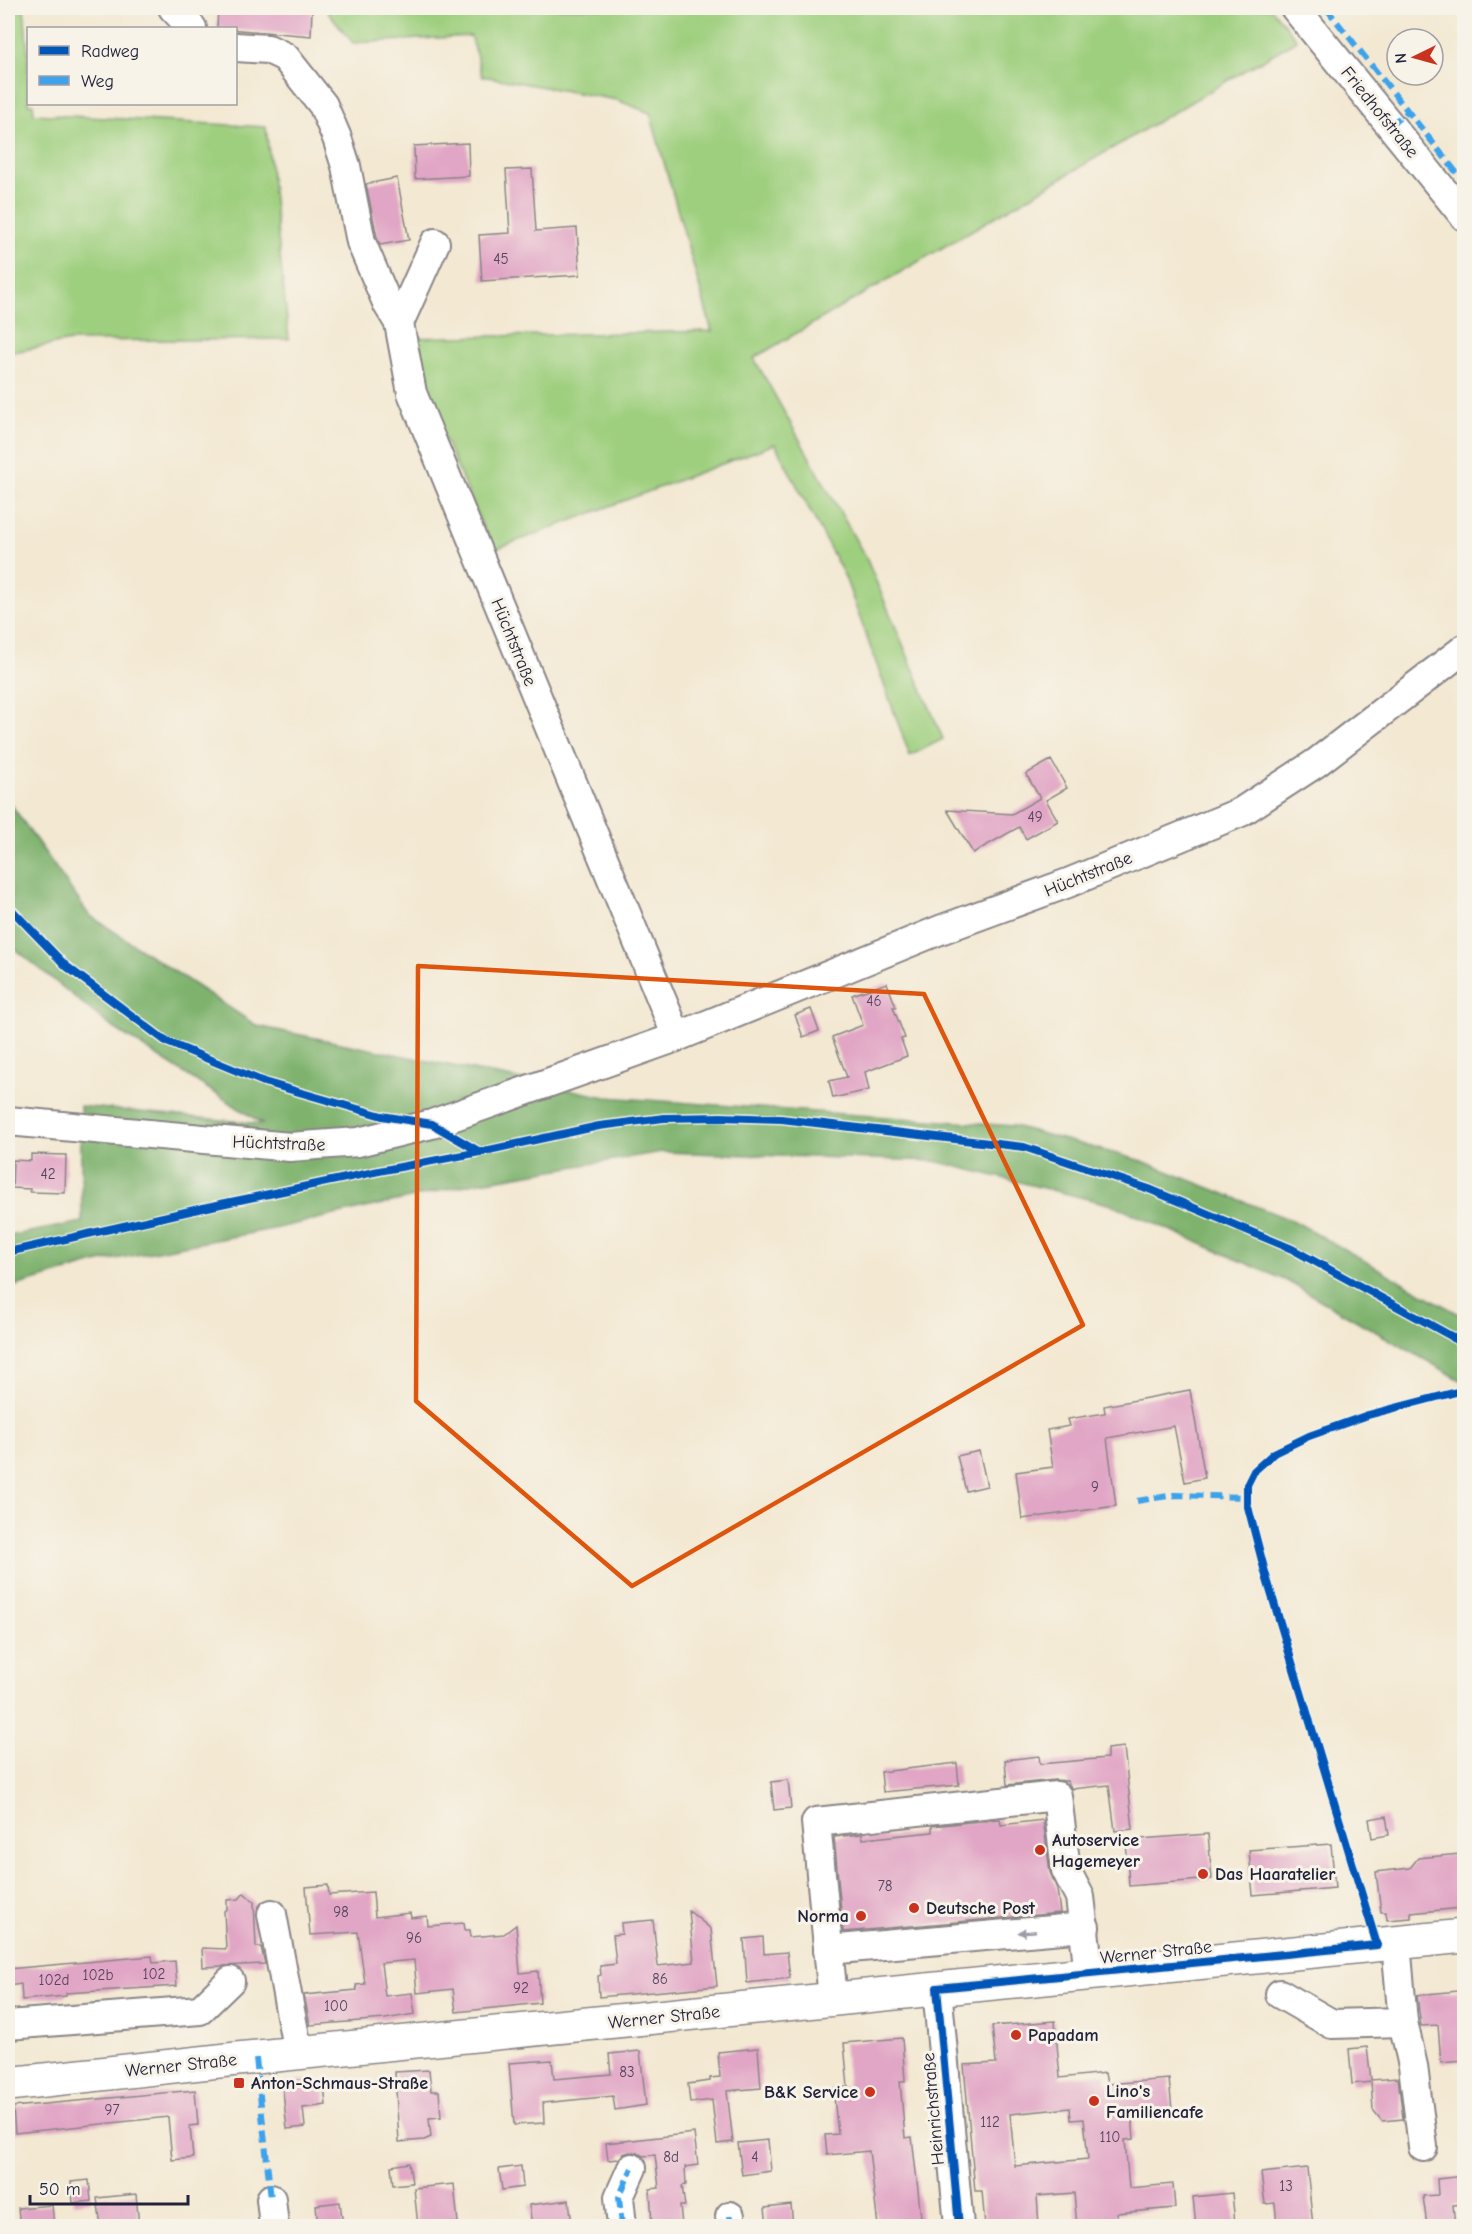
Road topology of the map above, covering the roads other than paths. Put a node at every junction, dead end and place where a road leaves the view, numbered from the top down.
1 (173, 8) edge
2 (1295, 8) edge
3 (191, 27) edge
4 (237, 46) edge
5 (1464, 216) edge
6 (435, 243) dead end
7 (399, 323) junction
8 (1464, 649) edge
9 (677, 1037) junction
10 (8, 1120) edge
11 (272, 1914) dead end
12 (1085, 1927) junction
13 (1464, 1936) edge
14 (1396, 1943) junction
15 (828, 1950) junction
16 (1089, 1973) junction
17 (230, 1981) dead end
18 (937, 1988) junction
19 (1280, 1994) dead end
20 (833, 1999) junction
21 (1402, 2022) junction
22 (8, 2025) edge
23 (298, 2053) junction
24 (8, 2084) edge
25 (1423, 2147) dead end
26 (632, 2168) dead end
27 (622, 2226) edge
28 (959, 2226) edge

1 - 3 street
2 - 5 street, Friedhofstraße
4 - 7 street, Hüchtstraße
6 - 7 street
7 - 9 street, Hüchtstraße
8 - 9 street, Hüchtstraße
9 - 10 street, Hüchtstraße
11 - 23 street
12 -> 15 street
12 - 15 street
12 - 16 street
13 - 14 main road, Werner Straße
14 - 16 main road, Werner Straße
14 - 21 street
15 - 20 street
16 - 18 main road, Werner Straße
17 - 22 street
18 - 20 main road, Werner Straße
18 - 28 street, Heinrichstraße
19 - 21 street
20 - 23 main road, Werner Straße
21 - 25 street
23 - 24 main road, Werner Straße
26 - 27 street

